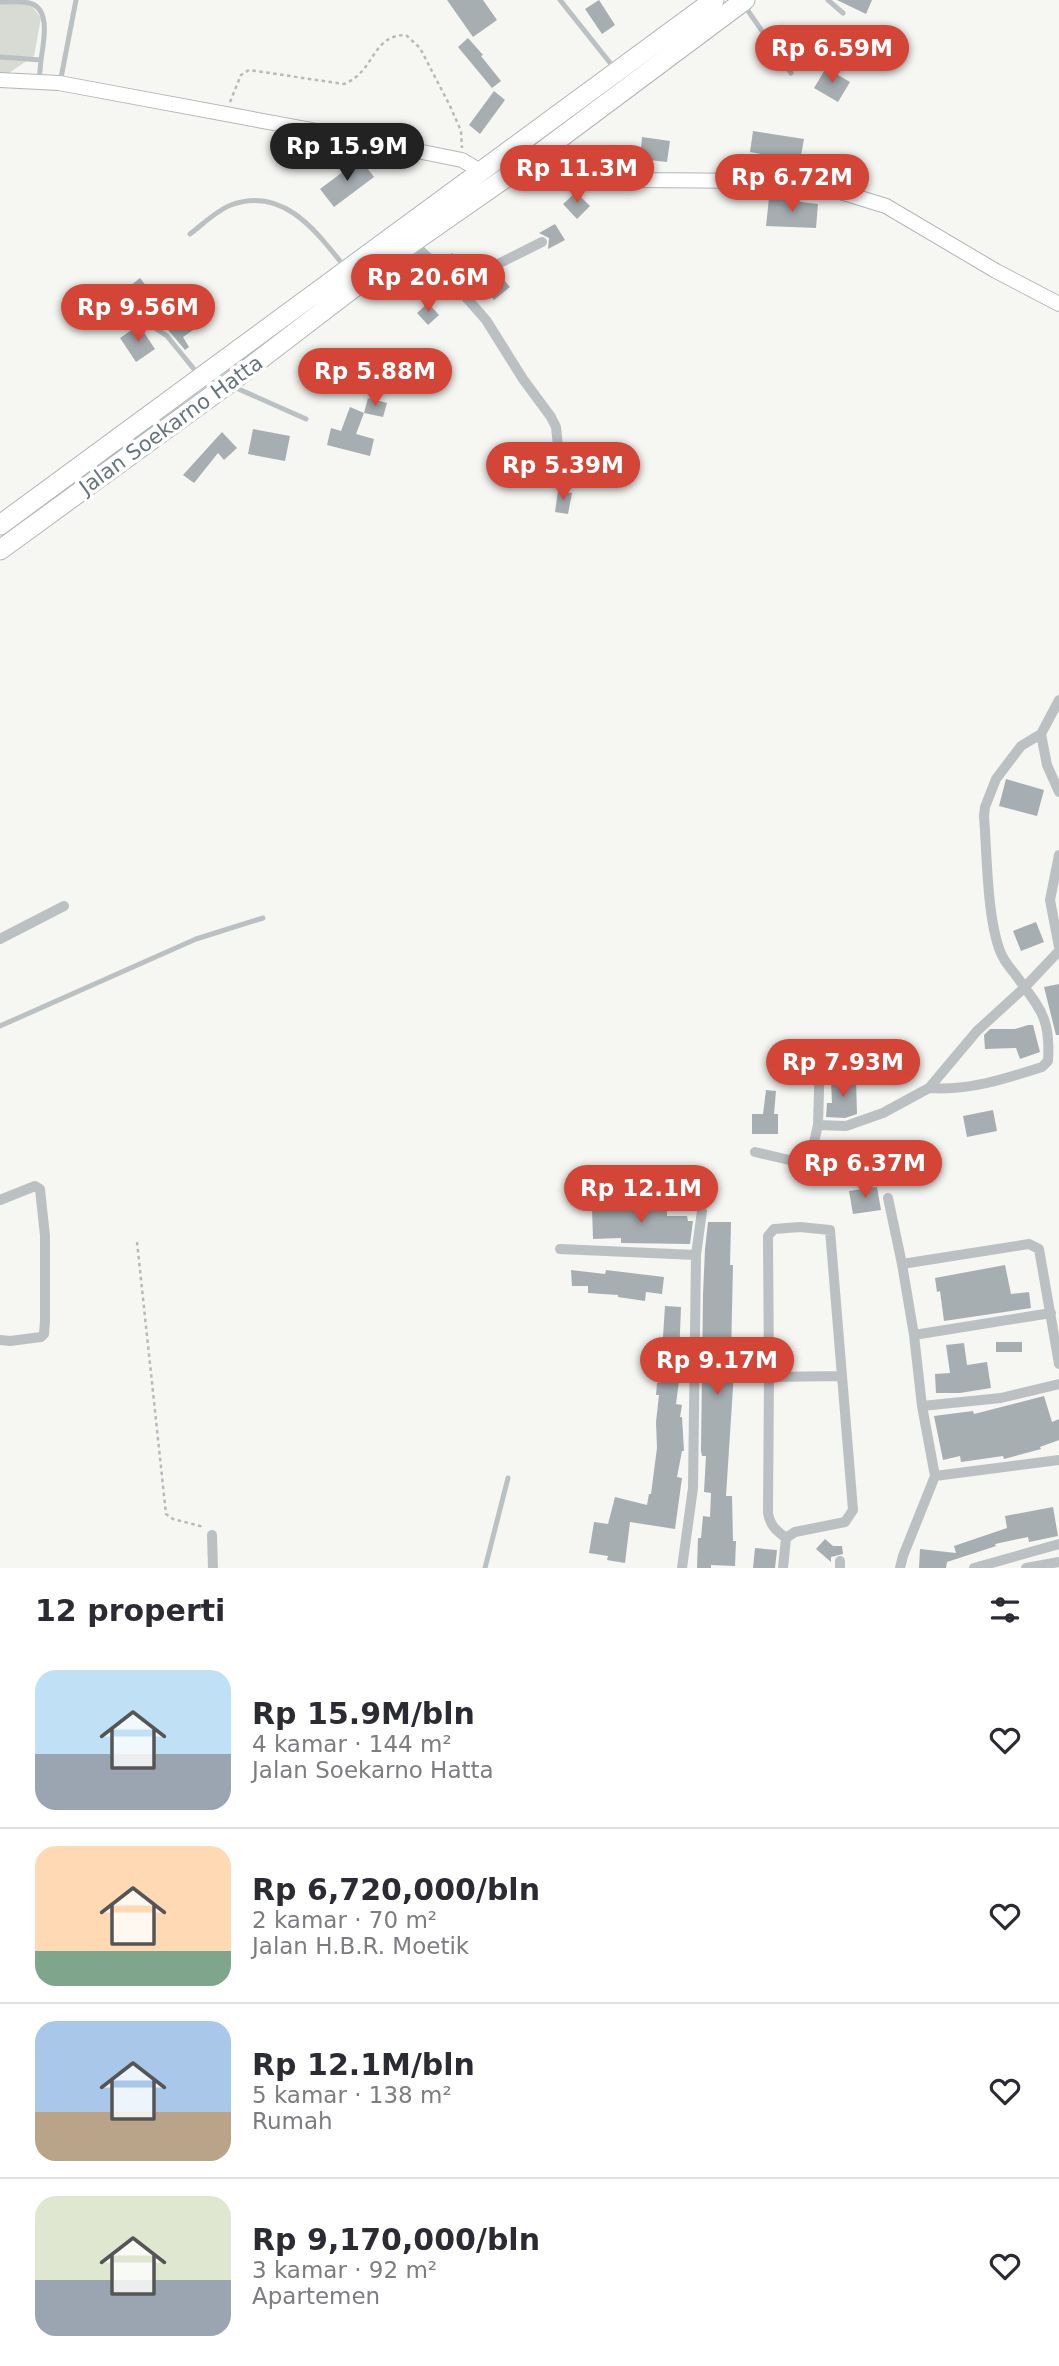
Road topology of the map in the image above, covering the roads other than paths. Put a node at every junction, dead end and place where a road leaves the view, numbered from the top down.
1 (76, 0) edge
2 (560, 0) edge
3 (715, 0) edge
4 (828, 0) edge
5 (744, 1) edge
6 (0, 2) edge
7 (843, 13) dead end
8 (0, 57) edge
9 (41, 60) junction
10 (618, 73) junction
11 (791, 73) dead end
12 (0, 80) edge
13 (38, 81) junction
14 (60, 83) junction
15 (528, 162) junction
16 (482, 172) junction
17 (190, 234) dead end
18 (542, 242) dead end
19 (412, 243) junction
20 (348, 271) junction
21 (460, 290) junction
22 (1059, 304) edge
23 (155, 328) dead end
24 (201, 378) junction
25 (228, 384) junction
26 (306, 419) dead end
27 (565, 476) dead end
28 (0, 525) edge
29 (0, 550) edge
30 (1059, 699) edge
31 (1041, 734) junction
32 (1059, 792) edge
33 (1059, 855) edge
34 (64, 906) dead end
35 (263, 918) dead end
36 (0, 939) edge
37 (1059, 949) edge
38 (1024, 988) junction
39 (0, 1026) edge
40 (1054, 1042) edge
41 (820, 1056) dead end
42 (929, 1088) junction
43 (818, 1125) junction
44 (755, 1152) dead end
45 (888, 1198) dead end
46 (0, 1200) edge
47 (702, 1211) dead end
48 (560, 1249) dead end
49 (696, 1255) junction
50 (902, 1264) junction
51 (1051, 1314) junction
52 (914, 1335) junction
53 (0, 1340) edge
54 (1059, 1364) edge
55 (842, 1376) junction
56 (769, 1377) junction
57 (1059, 1384) edge
58 (922, 1406) junction
59 (1059, 1460) edge
60 (935, 1476) junction
61 (508, 1478) dead end
62 (212, 1535) road end
63 (786, 1538) junction
64 (1059, 1544) edge
65 (1059, 1562) edge
66 (213, 1568) edge
67 (485, 1568) edge
68 (682, 1568) edge
69 (783, 1568) edge
70 (900, 1568) edge
71 (974, 1568) edge
72 (1026, 1568) edge

1 - 14 lane
2 - 10 lane
3 - 10 highway, Jalan Soekarno Hatta
4 - 7 lane
5 - 11 lane
5 - 15 highway, Jalan Soekarno Hatta
6 - 9 lane
8 - 9 lane
9 - 13 lane
10 - 16 highway, Jalan Soekarno Hatta
12 - 13 street
13 - 14 street
14 - 16 street
15 - 19 highway, Jalan Soekarno Hatta
15 - 22 street
16 - 20 highway, Jalan Soekarno Hatta
17 - 20 lane
18 - 21 street
19 - 21 street
19 - 25 highway, Jalan Soekarno Hatta
20 - 24 highway, Jalan Soekarno Hatta
21 - 27 street
23 - 24 lane
24 - 28 highway, Jalan Soekarno Hatta
25 - 26 lane
25 - 29 highway, Jalan Soekarno Hatta
30 - 31 street
31 - 32 street
31 - 38 street
33 - 37 street
34 - 36 street
35 - 39 lane
37 - 38 street
38 - 40 street
38 - 42 street
40 - 42 street
41 - 43 street
42 - 43 street
43 - 44 street
45 - 50 street
46 - 53 street
47 - 49 street
48 - 49 street
49 - 68 street
50 - 51 street
50 - 52 street
51 - 52 street
51 - 54 street
52 - 58 street
55 - 56 street
55 - 56 street
55 - 63 street
56 - 63 street
57 - 58 street
58 - 60 street
59 - 60 street
60 - 70 street
61 - 67 lane
62 - 66 street
63 - 69 street
64 - 71 street
65 - 72 street

